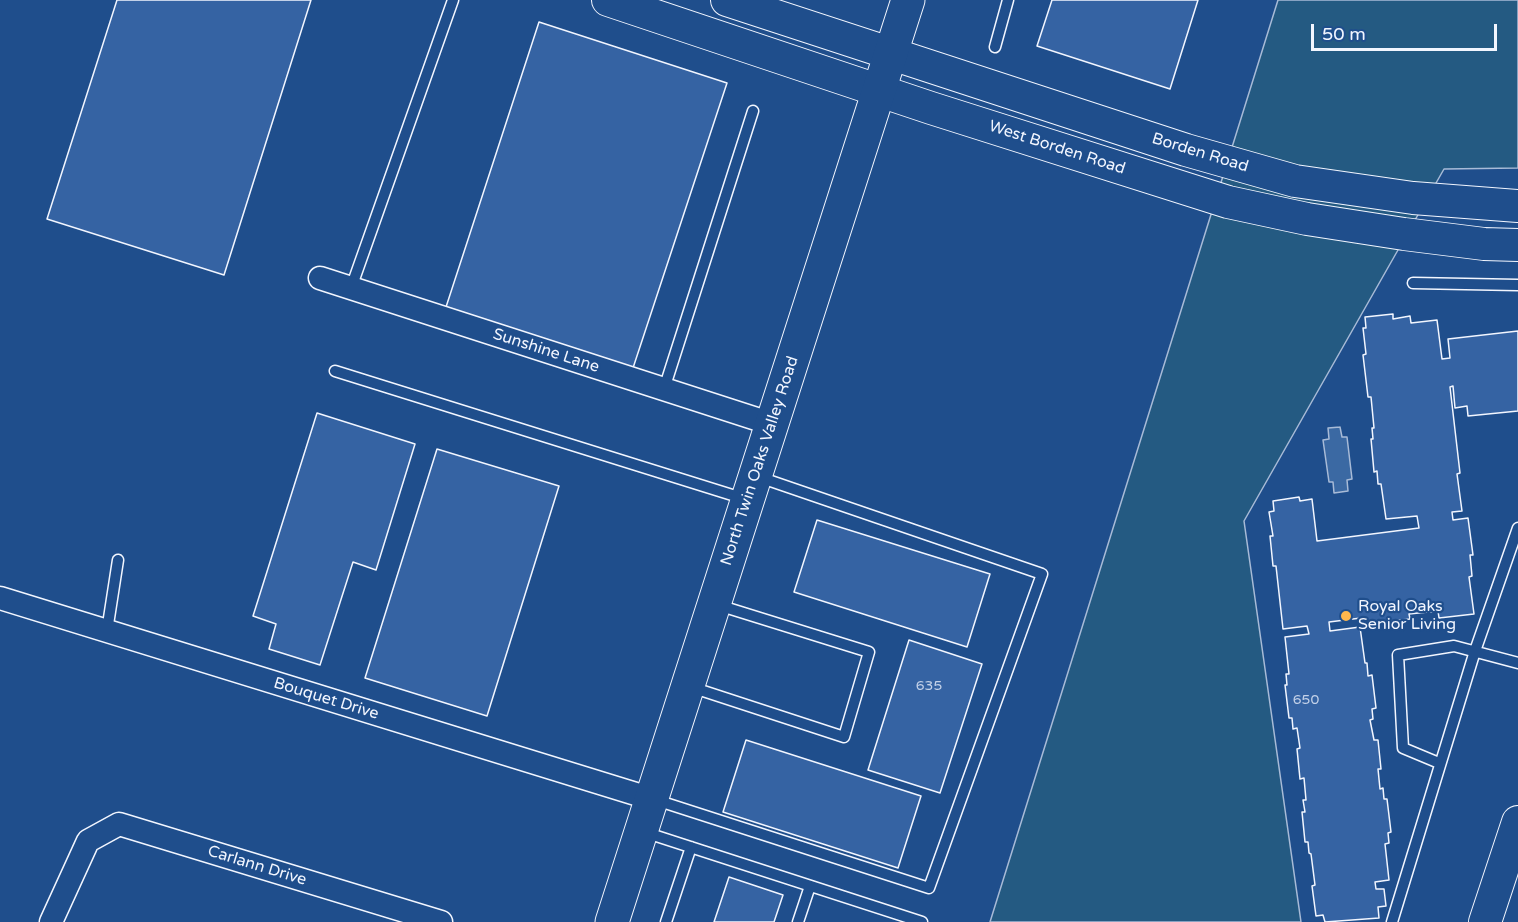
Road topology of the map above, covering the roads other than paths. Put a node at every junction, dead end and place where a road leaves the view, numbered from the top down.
1 (453, 0) edge
2 (608, 0) edge
3 (726, 0) edge
4 (908, 0) edge
5 (1008, 0) edge
6 (995, 47) dead end
7 (891, 55) junction
8 (879, 91) junction
9 (753, 111) dead end
10 (1518, 206) edge
11 (1518, 245) edge
12 (320, 278) dead end
13 (1413, 283) dead end
14 (1518, 285) edge
15 (351, 288) junction
16 (335, 371) dead end
17 (664, 390) junction
18 (772, 424) junction
19 (752, 488) junction
20 (1518, 528) edge
21 (118, 560) dead end
22 (0, 598) edge
23 (714, 604) junction
24 (107, 631) junction
25 (1475, 651) junction
26 (1518, 663) edge
27 (688, 686) junction
28 (1439, 764) junction
29 (652, 799) junction
30 (1518, 822) edge
31 (641, 831) junction
32 (691, 847) junction
33 (1511, 866) edge
34 (810, 886) junction
35 (407, 917) edge
36 (51, 922) edge
37 (441, 922) edge
38 (612, 922) edge
39 (666, 922) edge
40 (798, 922) edge
41 (922, 922) edge
42 (1392, 922) edge
43 (1485, 922) edge

1 - 15 lane
2 - 8 main road, West Borden Road
3 - 7 main road
4 - 7 main road, North Twin Oaks Valley Road
5 - 6 lane
7 - 8 main road, North Twin Oaks Valley Road
7 - 10 main road, Borden Road
8 - 11 main road, West Borden Road
8 - 18 main road, North Twin Oaks Valley Road
9 - 17 lane
12 - 15 street, Sunshine Lane
13 - 14 lane
15 - 17 street, Sunshine Lane
16 - 19 lane
17 - 18 street, Sunshine Lane
18 - 19 main road, North Twin Oaks Valley Road
19 - 23 main road, North Twin Oaks Valley Road
19 - 29 lane
20 - 25 lane
21 - 24 lane
22 - 24 street, Bouquet Drive
23 - 27 main road, North Twin Oaks Valley Road
23 - 27 lane
24 - 29 street, Bouquet Drive
25 - 26 lane
25 - 28 lane
25 - 28 lane
27 - 29 main road, North Twin Oaks Valley Road
28 - 42 lane
29 - 31 main road, North Twin Oaks Valley Road
30 - 33 main road
31 - 32 lane
31 - 38 main road, North Twin Oaks Valley Road
32 - 34 lane
32 - 39 lane
33 - 43 main road
34 - 40 lane
34 - 41 lane
35 - 36 street, Carlann Drive
35 - 37 street, Carlann Drive

